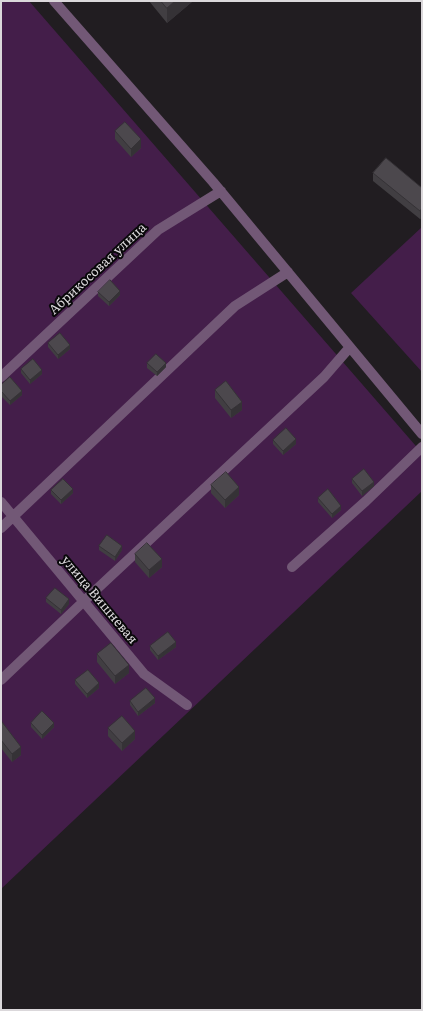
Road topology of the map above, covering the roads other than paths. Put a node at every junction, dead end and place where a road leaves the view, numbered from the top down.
1 (54, 1) edge
2 (221, 191) junction
3 (288, 272) junction
4 (350, 347) junction
5 (1, 377) edge
6 (422, 434) edge
7 (422, 447) edge
8 (1, 502) edge
9 (13, 516) junction
10 (1, 528) edge
11 (292, 567) dead end
12 (84, 601) junction
13 (1, 680) edge
14 (187, 705) dead end

1 - 2 street
2 - 3 street
2 - 5 street, Абрикосовая улица
3 - 4 street
3 - 9 street
4 - 6 street
4 - 12 street
7 - 11 street
8 - 9 street, улица Вишневая
9 - 10 street
9 - 12 street, улица Вишневая
12 - 13 street
12 - 14 street, улица Вишневая

